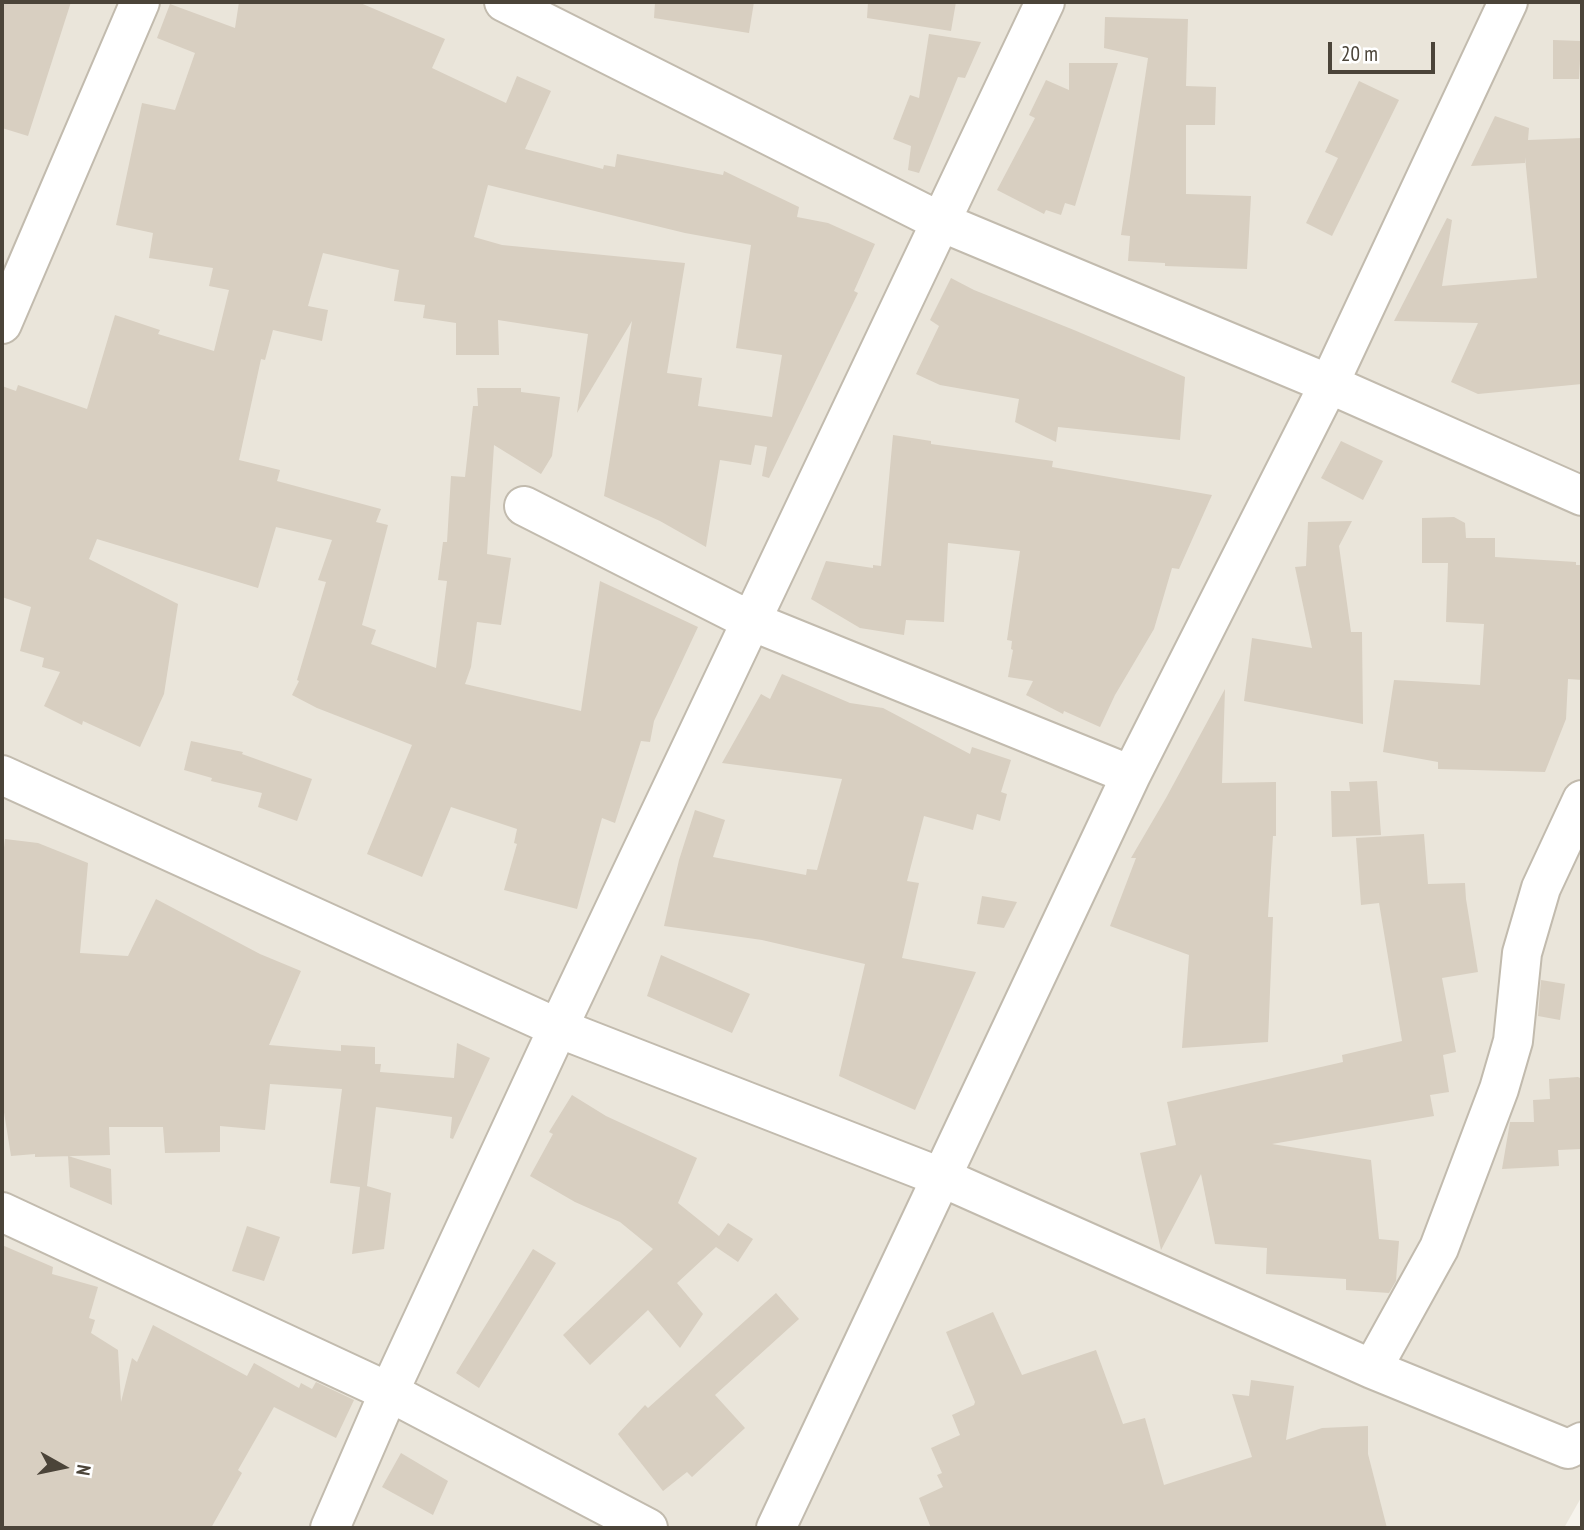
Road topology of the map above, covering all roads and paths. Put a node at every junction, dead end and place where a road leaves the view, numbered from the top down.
1 (141, 2) edge
2 (503, 2) edge
3 (1045, 2) edge
4 (1508, 2) edge
5 (941, 222) junction
6 (2, 324) edge
7 (1329, 384) junction
8 (1582, 496) edge
9 (524, 506) dead end
10 (751, 621) junction
11 (2, 775) edge
12 (1130, 775) junction
13 (1582, 800) edge
14 (558, 1028) junction
15 (943, 1178) junction
16 (2, 1212) edge
17 (1372, 1368) junction
18 (389, 1392) junction
19 (1582, 1442) edge
20 (330, 1528) edge
21 (648, 1528) edge
22 (776, 1528) edge

1 - 6 street
2 - 5 street
3 - 5 street
4 - 7 street
5 - 7 street
5 - 10 street
7 - 8 street
7 - 12 street
9 - 10 street
10 - 12 street
10 - 14 street
11 - 14 street
12 - 15 street
13 - 17 street
14 - 15 street
14 - 18 street
15 - 17 street
15 - 22 street
16 - 18 street
17 - 19 street
18 - 20 street
18 - 21 street

